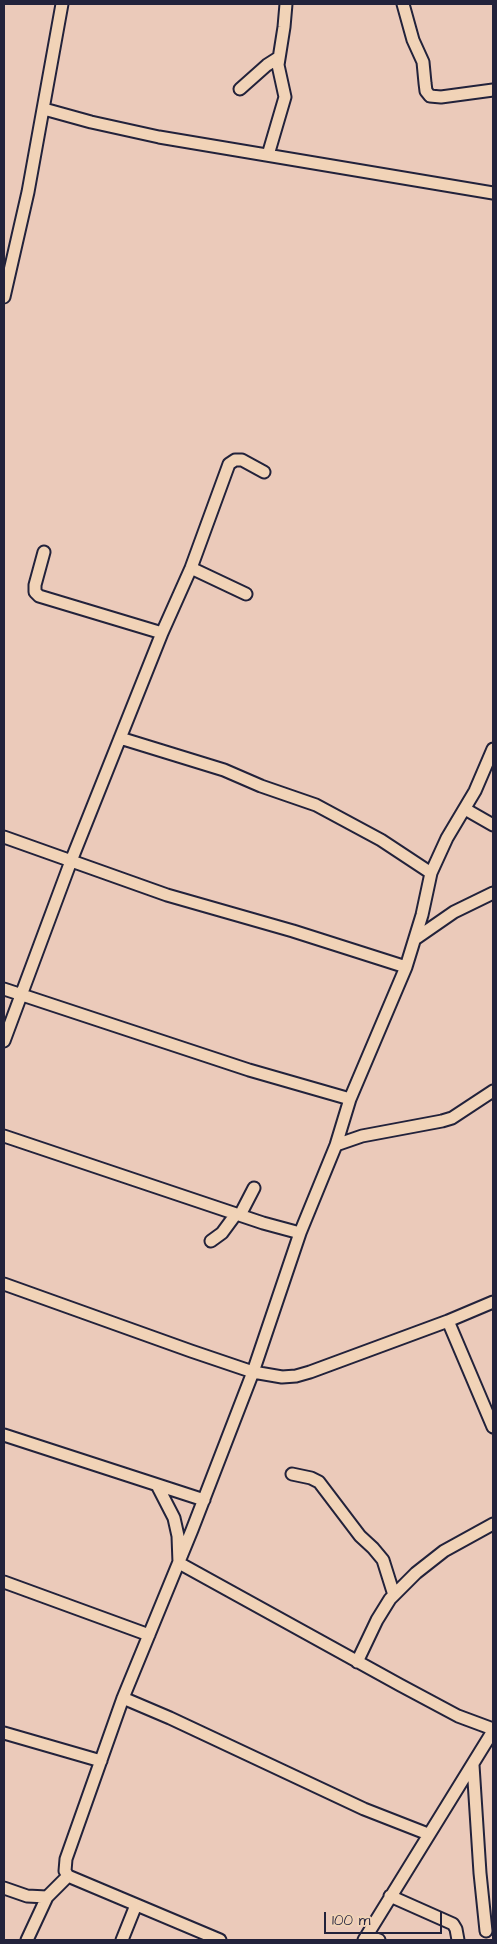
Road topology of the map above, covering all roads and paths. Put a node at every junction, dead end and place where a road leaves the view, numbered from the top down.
1 (62, 4) edge
2 (286, 4) edge
3 (403, 4) edge
4 (278, 58) junction
5 (240, 89) dead end
6 (493, 90) edge
7 (44, 109) junction
8 (268, 154) junction
9 (490, 191) edge
10 (4, 296) edge
11 (264, 472) dead end
12 (44, 552) dead end
13 (191, 568) junction
14 (246, 594) dead end
15 (162, 633) junction
16 (120, 738) junction
17 (493, 749) edge
18 (465, 809) junction
19 (493, 825) edge
20 (4, 837) edge
21 (71, 861) junction
22 (431, 873) junction
23 (493, 893) edge
24 (415, 939) junction
25 (406, 967) junction
26 (4, 989) edge
27 (20, 995) junction
28 (4, 1041) edge
29 (493, 1091) edge
30 (350, 1100) junction
31 (4, 1136) edge
32 (336, 1145) junction
33 (254, 1188) dead end
34 (238, 1214) junction
35 (300, 1233) junction
36 (211, 1241) dead end
37 (4, 1284) edge
38 (493, 1302) edge
39 (448, 1321) junction
40 (253, 1372) junction
41 (490, 1410) edge
42 (493, 1427) edge
43 (4, 1435) edge
44 (292, 1474) dead end
45 (157, 1485) junction
46 (204, 1500) junction
47 (493, 1524) edge
48 (178, 1563) junction
49 (4, 1582) edge
50 (394, 1595) junction
51 (149, 1635) junction
52 (357, 1662) junction
53 (123, 1698) junction
54 (493, 1730) edge
55 (4, 1733) edge
56 (101, 1761) junction
57 (473, 1765) junction
58 (428, 1834) junction
59 (68, 1876) junction
60 (4, 1888) edge
61 (390, 1896) junction
62 (47, 1897) junction
63 (136, 1905) junction
64 (489, 1932) edge
65 (366, 1938) edge
66 (27, 1940) edge
67 (122, 1940) edge
68 (220, 1940) edge
69 (380, 1940) edge
70 (458, 1940) edge

1 - 7 street
2 - 4 street
3 - 6 street
4 - 5 street
4 - 8 street
7 - 8 street
7 - 10 street
8 - 9 street
11 - 13 street
12 - 15 street
13 - 14 street
13 - 15 street
15 - 16 street
16 - 21 street
16 - 22 street
17 - 18 street
18 - 19 street
18 - 22 street
20 - 21 street
21 - 25 street
21 - 27 street
22 - 24 street
23 - 24 street
24 - 25 street
25 - 30 street
26 - 27 street
27 - 28 street
27 - 30 street
29 - 32 street
30 - 32 street
31 - 34 street
32 - 35 street
33 - 34 street
34 - 35 street
34 - 36 street
35 - 40 street
37 - 40 street
38 - 39 street
39 - 40 street
39 - 41 street
40 - 46 street
41 - 42 street
43 - 45 street
44 - 50 street
45 - 46 street
45 - 48 street
46 - 48 street
47 - 50 street
48 - 51 street
48 - 52 street
49 - 51 street
50 - 52 street
51 - 53 street
52 - 54 street
53 - 56 street
53 - 58 street
54 - 57 street
55 - 56 street
56 - 59 street
57 - 58 street
57 - 64 street
58 - 61 street
59 - 62 street
59 - 63 street
60 - 62 street
61 - 65 street
61 - 70 street
62 - 66 street
63 - 67 street
63 - 68 street
65 - 69 street

